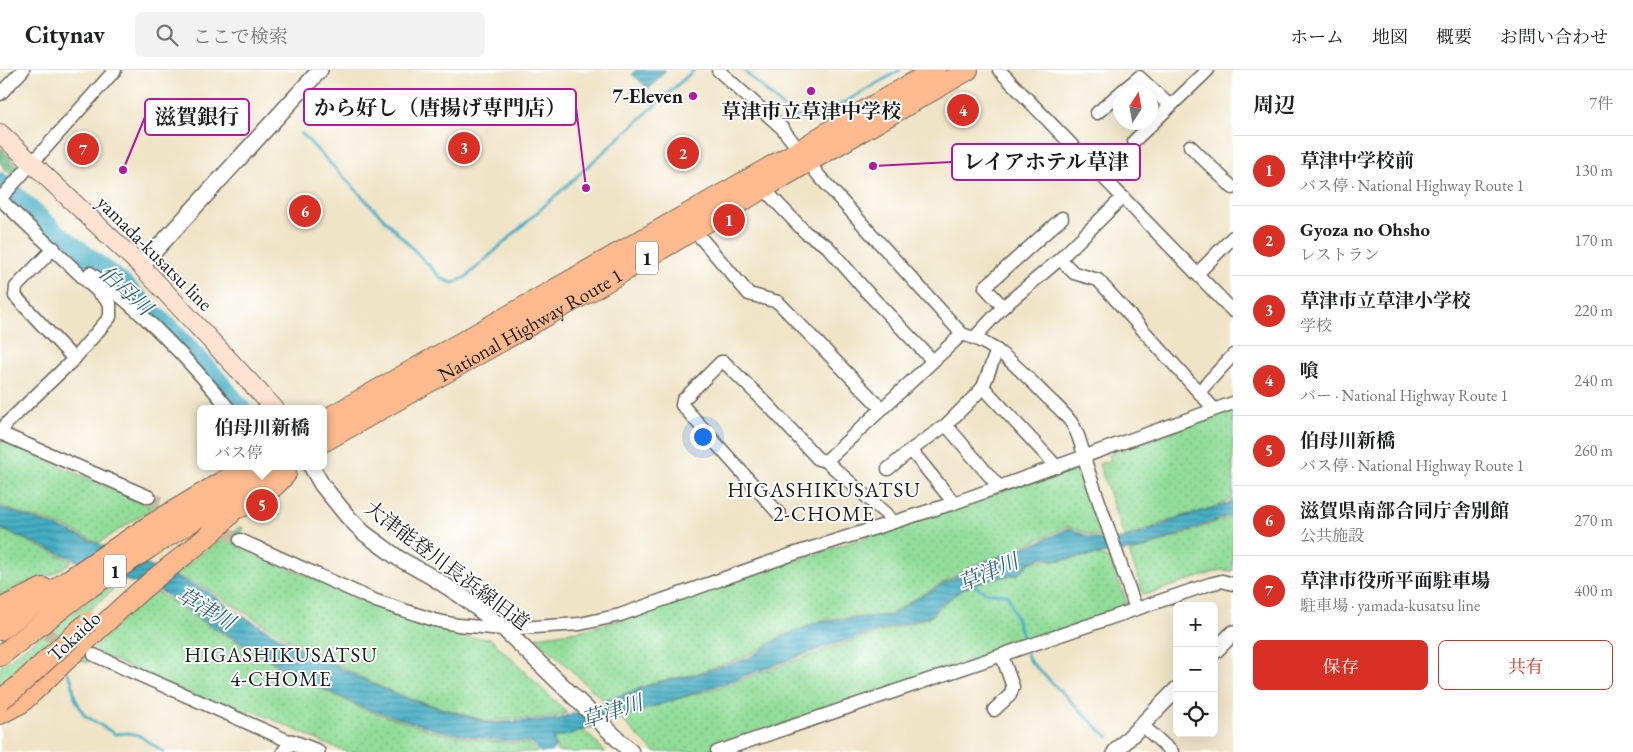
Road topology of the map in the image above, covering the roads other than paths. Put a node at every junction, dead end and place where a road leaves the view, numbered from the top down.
1 (23, 70) edge
2 (116, 70) edge
3 (320, 70) edge
4 (718, 70) edge
5 (935, 70) edge
6 (968, 70) edge
7 (999, 70) edge
8 (1208, 70) edge
9 (1130, 85) edge
10 (1148, 85) edge
11 (0, 94) edge
12 (1158, 95) edge
13 (1113, 100) edge
14 (1170, 106) junction
15 (1097, 113) dead end
16 (0, 132) edge
17 (1134, 141) dead end
18 (1190, 146) dead end
19 (804, 156) junction
20 (32, 163) junction
21 (1233, 188) edge
22 (764, 189) junction
23 (1123, 197) junction
24 (1062, 218) dead end
25 (694, 230) junction
26 (1233, 237) edge
27 (54, 248) junction
28 (1060, 259) junction
29 (141, 266) junction
30 (80, 273) junction
31 (1197, 274) junction
32 (1003, 307) junction
33 (1233, 311) edge
34 (962, 334) junction
35 (975, 337) junction
36 (998, 350) junction
37 (1233, 355) edge
38 (74, 359) junction
39 (933, 361) junction
40 (983, 387) junction
41 (1199, 392) junction
42 (1233, 403) edge
43 (226, 405) edge
44 (271, 405) edge
45 (881, 408) junction
46 (1214, 409) junction
47 (327, 419) edge
48 (946, 425) junction
49 (0, 434) edge
50 (327, 440) edge
51 (911, 450) junction
52 (826, 460) junction
53 (1086, 462) junction
54 (1056, 467) junction
55 (888, 469) dead end
56 (241, 470) edge
57 (276, 470) edge
58 (289, 470) edge
59 (313, 470) edge
60 (250, 486) junction
61 (999, 487) junction
62 (149, 497) tunnel mouth
63 (954, 504) junction
64 (235, 509) junction
65 (213, 510) junction
66 (780, 515) dead end
67 (892, 522) junction
68 (191, 533) junction
69 (240, 540) tunnel mouth
70 (1233, 584) edge
71 (472, 604) junction
72 (15, 605) edge
73 (1136, 609) junction
74 (464, 626) junction
75 (504, 629) junction
76 (0, 630) edge
77 (1230, 640) edge
78 (93, 646) junction
79 (1218, 649) edge
80 (0, 656) edge
81 (1002, 656) junction
82 (1175, 692) edge
83 (0, 700) edge
84 (994, 710) dead end
85 (0, 714) edge
86 (1142, 725) junction
87 (287, 747) edge
88 (317, 752) edge
89 (630, 752) edge
90 (717, 752) edge
91 (1115, 752) edge
92 (1172, 752) edge

1 - 11 street
2 - 20 street
3 - 29 street
4 - 19 street
5 - 19 highway, National Highway Route 1 / 1
6 - 19 highway, National Highway Route 1 / 1
7 - 23 street
8 - 14 street
9 - 10 street
12 - 14 street
13 - 15 street
14 - 17 street
16 - 20 main road, yamada-kusatsu line
18 - 21 street
19 - 22 highway, National Highway Route 1 / 1
19 - 34 street
19 - 47 highway, National Highway Route 1 / 1
20 - 27 street
20 - 29 main road, yamada-kusatsu line
22 - 25 highway, National Highway Route 1 / 1
22 - 39 street
23 - 28 street
23 - 31 street
24 - 32 street
25 - 45 street
25 - 50 highway, National Highway Route 1 / 1
26 - 31 street
27 - 30 street
27 - 38 street
28 - 32 street
28 - 41 street
29 - 44 main road, yamada-kusatsu line
30 - 38 street
30 - 43 street
31 - 33 street
32 - 35 street
34 - 35 street
34 - 39 street
35 - 36 street
36 - 40 street
36 - 53 street
37 - 41 street
38 - 49 street
39 - 45 street
40 - 48 street
40 - 54 street
41 - 46 street
42 - 46 street
45 - 52 street
46 - 53 street
48 - 51 street
48 - 61 street
49 - 62 street
51 - 55 street
51 - 63 street
52 - 66 street
52 - 67 street
53 - 54 street
53 - 73 street
54 - 61 street
56 - 72 highway, 1
57 - 60 highway, 1
58 - 64 highway
59 - 71 street, 大津能登川長浜線旧道
60 - 64 highway
60 - 65 highway, 1
61 - 63 street
63 - 67 street
64 - 65 highway
64 - 68 highway
65 - 68 highway, Tokaido / 1
67 - 75 street
68 - 78 highway
68 - 80 highway, 1
68 - 83 highway, Tokaido / 1, bridge
69 - 74 street
70 - 73 street
71 - 74 street
71 - 75 street, 大津能登川長浜線旧道
72 - 76 highway, 1
73 - 81 street
74 - 75 street
75 - 89 street, 大津能登川長浜線旧道
77 - 79 street
78 - 85 highway
78 - 87 street
81 - 84 street
81 - 90 street
82 - 86 street
86 - 91 street
86 - 92 street
87 - 88 street

